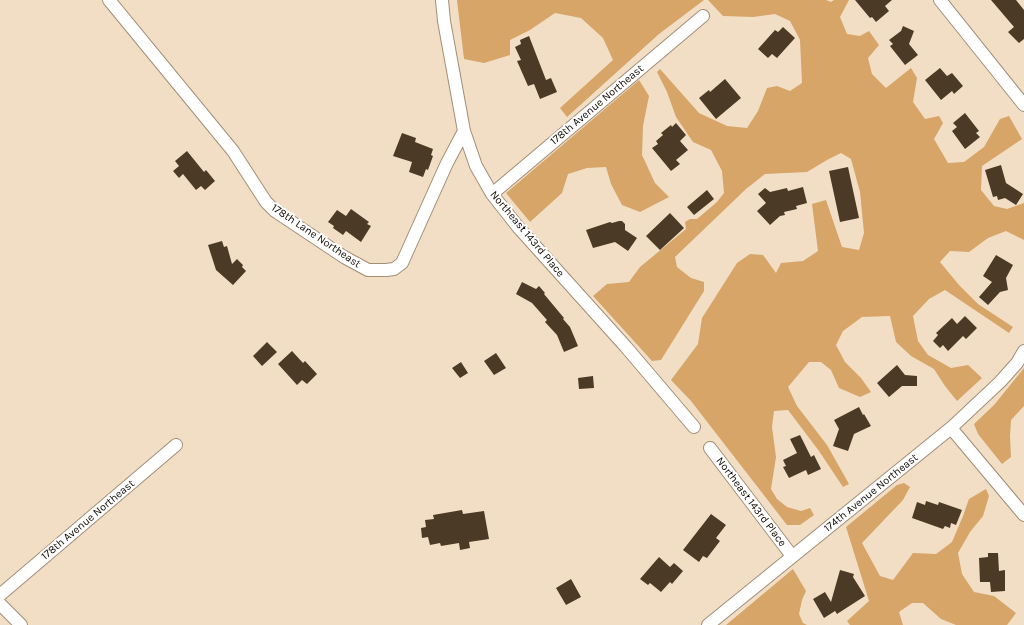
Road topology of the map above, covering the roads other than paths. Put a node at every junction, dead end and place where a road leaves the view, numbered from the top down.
1 (109, 0) edge
2 (442, 0) edge
3 (940, 0) edge
4 (703, 16) dead end
5 (1023, 101) edge
6 (464, 131) junction
7 (492, 194) junction
8 (1024, 351) edge
9 (694, 427) dead end
10 (951, 428) junction
11 (176, 445) dead end
12 (710, 448) dead end
13 (1024, 515) edge
14 (792, 556) junction
15 (0, 595) edge
16 (0, 604) edge
17 (21, 625) edge
18 (708, 625) edge

1 - 6 street, 178th Lane Northeast
2 - 6 street, Northeast 143rd Place
3 - 5 street
4 - 7 street, 178th Avenue Northeast
6 - 7 street, Northeast 143rd Place
7 - 9 street, Northeast 143rd Place
8 - 10 street, 174th Avenue Northeast
10 - 13 street
10 - 14 street, 174th Avenue Northeast
11 - 15 street, 178th Avenue Northeast
12 - 14 street, Northeast 143rd Place
14 - 18 street, 174th Avenue Northeast
16 - 17 street

